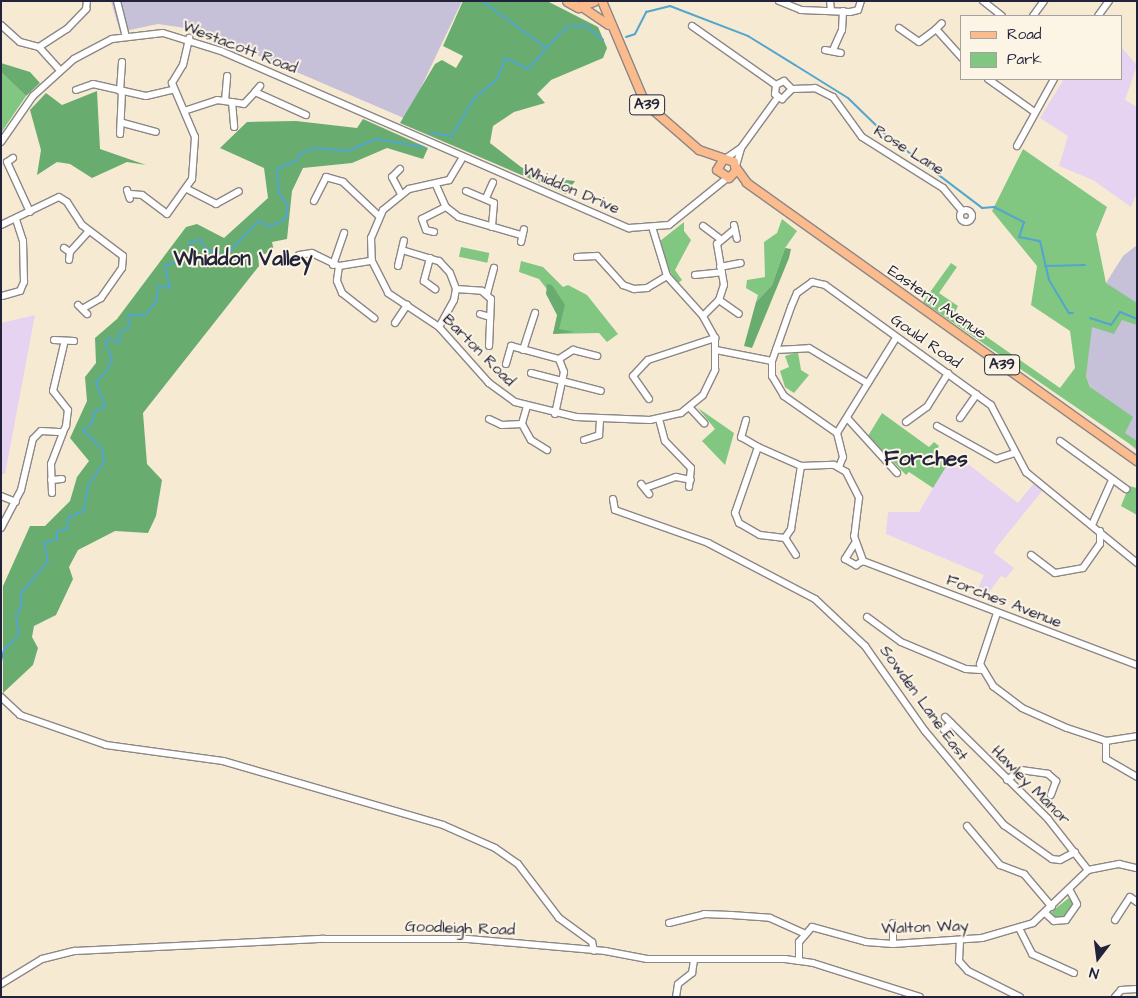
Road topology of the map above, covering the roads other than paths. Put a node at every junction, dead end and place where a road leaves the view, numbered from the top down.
1 (87, 1) edge
2 (117, 1) edge
3 (567, 1) edge
4 (594, 1) edge
5 (602, 1) edge
6 (779, 1) edge
7 (830, 1) edge
8 (861, 1) edge
9 (983, 1) edge
10 (1044, 1) edge
11 (1107, 2) edge
12 (582, 7) junction
13 (831, 11) junction
14 (843, 11) junction
15 (1001, 15) edge
16 (1034, 15) edge
17 (1099, 15) edge
18 (942, 23) dead end
19 (1, 25) edge
20 (692, 26) dead end
21 (899, 28) dead end
22 (936, 29) junction
23 (126, 36) junction
24 (617, 37) junction
25 (189, 38) junction
26 (39, 47) junction
27 (825, 50) dead end
28 (833, 50) junction
29 (840, 54) dead end
30 (960, 56) edge
31 (122, 62) dead end
32 (60, 70) junction
33 (226, 76) dead end
34 (989, 80) edge
35 (1053, 80) edge
36 (776, 85) junction
37 (260, 86) dead end
38 (792, 89) junction
39 (76, 90) dead end
40 (172, 90) junction
41 (121, 91) junction
42 (255, 92) junction
43 (778, 97) junction
44 (228, 101) junction
45 (184, 110) junction
46 (1032, 111) junction
47 (306, 115) dead end
48 (123, 123) junction
49 (234, 127) dead end
50 (156, 132) dead end
51 (120, 134) dead end
52 (413, 134) joint
53 (1, 142) edge
54 (1017, 146) dead end
55 (741, 148) junction
56 (705, 154) junction
57 (463, 157) junction
58 (13, 158) dead end
59 (724, 159) junction
60 (736, 168) junction
61 (400, 169) dead end
62 (717, 170) junction
63 (729, 178) junction
64 (493, 182) dead end
65 (747, 183) junction
66 (436, 185) junction
67 (712, 188) junction
68 (187, 189) junction
69 (240, 189) dead end
70 (466, 192) dead end
71 (129, 194) dead end
72 (401, 194) junction
73 (486, 198) junction
74 (314, 200) dead end
75 (446, 207) junction
76 (30, 212) junction
77 (962, 212) dead end
78 (379, 216) junction
79 (16, 220) junction
80 (1, 225) edge
81 (703, 226) dead end
82 (492, 227) junction
83 (653, 230) junction
84 (89, 231) junction
85 (434, 232) dead end
86 (344, 233) dead end
87 (720, 239) junction
88 (738, 239) dead end
89 (404, 241) dead end
90 (521, 242) dead end
91 (64, 248) dead end
92 (402, 250) junction
93 (70, 252) junction
94 (300, 255) dead end
95 (577, 257) dead end
96 (430, 258) junction
97 (69, 260) dead end
98 (372, 261) junction
99 (741, 262) dead end
100 (336, 266) junction
101 (398, 266) dead end
102 (494, 268) dead end
103 (721, 270) junction
104 (695, 275) dead end
105 (667, 276) junction
106 (435, 289) dead end
107 (456, 289) junction
108 (487, 294) junction
109 (2, 296) edge
110 (719, 300) junction
111 (407, 305) junction
112 (83, 309) dead end
113 (535, 313) dead end
114 (480, 314) dead end
115 (739, 314) dead end
116 (703, 316) junction
117 (490, 317) junction
118 (374, 318) dead end
119 (395, 324) dead end
120 (439, 327) junction
121 (715, 338) junction
122 (896, 338) junction
123 (54, 340) dead end
124 (74, 342) dead end
125 (64, 344) junction
126 (489, 346) dead end
127 (523, 350) junction
128 (716, 350) junction
129 (776, 350) junction
130 (597, 356) dead end
131 (559, 360) junction
132 (772, 361) junction
133 (506, 364) dead end
134 (531, 373) dead end
135 (948, 373) junction
136 (563, 382) junction
137 (866, 383) junction
138 (601, 392) dead end
139 (977, 394) junction
140 (649, 399) dead end
141 (527, 406) junction
142 (690, 408) junction
143 (555, 414) junction
144 (960, 418) dead end
145 (488, 419) dead end
146 (659, 419) junction
147 (848, 419) junction
148 (600, 420) junction
149 (746, 420) dead end
150 (906, 422) dead end
151 (704, 423) dead end
152 (522, 424) junction
153 (936, 426) dead end
154 (63, 432) junction
155 (837, 432) junction
156 (584, 440) dead end
157 (1060, 441) dead end
158 (758, 447) junction
159 (547, 450) dead end
160 (1015, 453) junction
161 (1137, 461) edge
162 (801, 466) junction
163 (839, 467) junction
164 (898, 473) dead end
165 (62, 479) dead end
166 (51, 480) junction
167 (1112, 480) junction
168 (646, 488) dead end
169 (1126, 489) dead end
170 (52, 493) dead end
171 (1, 496) edge
172 (612, 499) dead end
173 (16, 502) junction
174 (1092, 525) junction
175 (1, 528) edge
176 (1100, 532) junction
177 (785, 538) junction
178 (1111, 541) junction
179 (855, 543) junction
180 (1100, 544) junction
181 (796, 555) dead end
182 (1030, 555) dead end
183 (863, 561) junction
184 (1137, 563) edge
185 (997, 613) junction
186 (867, 617) dead end
187 (1137, 666) edge
188 (981, 670) junction
189 (1, 697) edge
190 (945, 717) dead end
191 (951, 724) junction
192 (944, 730) dead end
193 (1137, 736) edge
194 (1106, 741) junction
195 (1137, 777) edge
196 (1007, 780) junction
197 (1051, 795) dead end
198 (967, 826) dead end
199 (1075, 852) junction
200 (1137, 868) edge
201 (1088, 870) junction
202 (1069, 889) junction
203 (1137, 902) edge
204 (1052, 906) junction
205 (1046, 913) junction
206 (1115, 920) dead end
207 (669, 923) dead end
208 (894, 923) dead end
209 (1020, 930) junction
210 (802, 933) junction
211 (960, 941) junction
212 (893, 944) junction
213 (594, 950) junction
214 (694, 960) junction
215 (799, 961) junction
216 (1074, 973) dead end
217 (1, 984) edge
218 (1137, 989) edge
219 (676, 997) edge
220 (920, 997) edge
221 (1020, 997) edge
222 (1115, 997) edge

1 - 26 street
2 - 23 street
3 - 12 highway
4 - 12 highway
5 - 24 main road, A39
6 - 13 street
7 - 13 street
8 - 14 street
9 - 15 street
10 - 16 street
11 - 17 street
12 - 24 main road, A39
13 - 14 street
14 - 28 street
18 - 22 street
19 - 26 street
20 - 36 street
21 - 22 street
22 - 30 street
23 - 25 street, Westacott Road
23 - 32 street, Westacott Road
24 - 56 main road, A39
25 - 40 street
25 - 52 street, Westacott Road
26 - 32 street
27 - 28 street
28 - 29 street
31 - 41 street
32 - 53 street, Westacott Road
33 - 44 street
34 - 46 street
35 - 46 street
36 - 38 street, Rose Lane
36 - 43 street
37 - 42 street
38 - 43 street
38 - 77 street, Rose Lane
39 - 41 street
40 - 41 street
40 - 45 street
41 - 48 street
42 - 44 street
42 - 47 street
43 - 55 street
44 - 45 street
44 - 49 street
45 - 68 street
46 - 54 street
48 - 50 street
48 - 51 street
52 - 57 street, Whiddon Drive
55 - 59 street
55 - 60 street
56 - 59 main road, A39
56 - 62 main road, A39
57 - 66 street
57 - 83 street, Whiddon Drive
58 - 76 street
59 - 60 main road, Eastern Avenue
59 - 62 main road
60 - 63 main road
60 - 65 main road, Eastern Avenue / A39
61 - 72 street
62 - 63 main road, Eastern Avenue
62 - 67 street
63 - 65 main road, Eastern Avenue / A39
63 - 67 street
64 - 73 street
65 - 161 main road, Eastern Avenue / A39
66 - 72 street
66 - 75 street
67 - 83 street
68 - 69 street
68 - 71 street
70 - 73 street
72 - 78 street, Barton Road
73 - 82 street
74 - 78 street
75 - 82 street
75 - 85 street
76 - 79 street
76 - 84 street
78 - 98 street, Barton Road
79 - 80 street
79 - 109 street
81 - 87 street
82 - 90 street
83 - 105 street
84 - 93 street
84 - 112 street
86 - 100 street
87 - 88 street
87 - 103 street
89 - 92 street
91 - 93 street
92 - 96 street
92 - 101 street
93 - 97 street
94 - 100 street
95 - 105 street
96 - 106 street
96 - 107 street
98 - 100 street
98 - 111 street, Barton Road
99 - 103 street
100 - 118 street
102 - 108 street
103 - 104 street
103 - 110 street
105 - 116 street
107 - 108 street
107 - 120 street
108 - 117 street
110 - 115 street
110 - 116 street
111 - 119 street
111 - 120 street, Barton Road
113 - 127 street
114 - 117 street
116 - 121 street
117 - 126 street
120 - 141 street, Barton Road
121 - 128 street
121 - 140 street
122 - 129 street, Gould Road
122 - 135 street, Gould Road
122 - 137 street
123 - 125 street
124 - 125 street
125 - 154 street
127 - 131 street
127 - 133 street
128 - 132 street
128 - 142 street
129 - 132 street
129 - 137 street
130 - 131 street
131 - 136 street
132 - 155 street
134 - 136 street
135 - 139 street, Gould Road
135 - 150 street
136 - 138 street
136 - 143 street
137 - 147 street
139 - 144 street
139 - 160 street, Gould Road
141 - 143 street, Barton Road
141 - 152 street
142 - 146 street, Barton Road
142 - 151 street
143 - 148 street, Barton Road
145 - 152 street
146 - 148 street, Barton Road
146 - 168 street
147 - 155 street
147 - 164 street
148 - 156 street
149 - 158 street
152 - 159 street
153 - 160 street
154 - 166 street
154 - 173 street
155 - 163 street
157 - 167 street
158 - 162 street
158 - 177 street
160 - 174 street, Gould Road
162 - 163 street
162 - 177 street
163 - 179 street
165 - 166 street
166 - 170 street
167 - 169 street
167 - 174 street
171 - 173 street
172 - 199 street, Sowden Lane East
173 - 175 street
174 - 176 street, Gould Road
176 - 178 street, Gould Road
176 - 180 street
177 - 181 street
178 - 180 street
178 - 184 street, Gould Road
179 - 183 street
179 - 183 street, Forches Avenue
180 - 182 street
183 - 185 street, Forches Avenue
185 - 187 street, Forches Avenue
185 - 188 street
186 - 188 street
188 - 194 street
189 - 213 street
190 - 191 street, Hawley Manor
191 - 192 street
191 - 196 street, Hawley Manor
193 - 194 street
194 - 195 street
196 - 197 street
196 - 199 street, Hawley Manor
198 - 204 street
199 - 201 street, Hawley Manor
200 - 201 street
201 - 202 street, Walton Way
202 - 204 street, Walton Way
202 - 205 street
203 - 206 street
204 - 205 street, Walton Way
205 - 209 street, Walton Way
207 - 210 street
208 - 212 street
209 - 211 street, Walton Way
209 - 216 street
210 - 212 street, Walton Way
210 - 215 street
211 - 212 street, Walton Way
211 - 221 street
213 - 214 street, Goodleigh Road
213 - 217 street, Goodleigh Road
214 - 215 street, Goodleigh Road
214 - 219 street
215 - 220 street, Goodleigh Road
218 - 222 street

